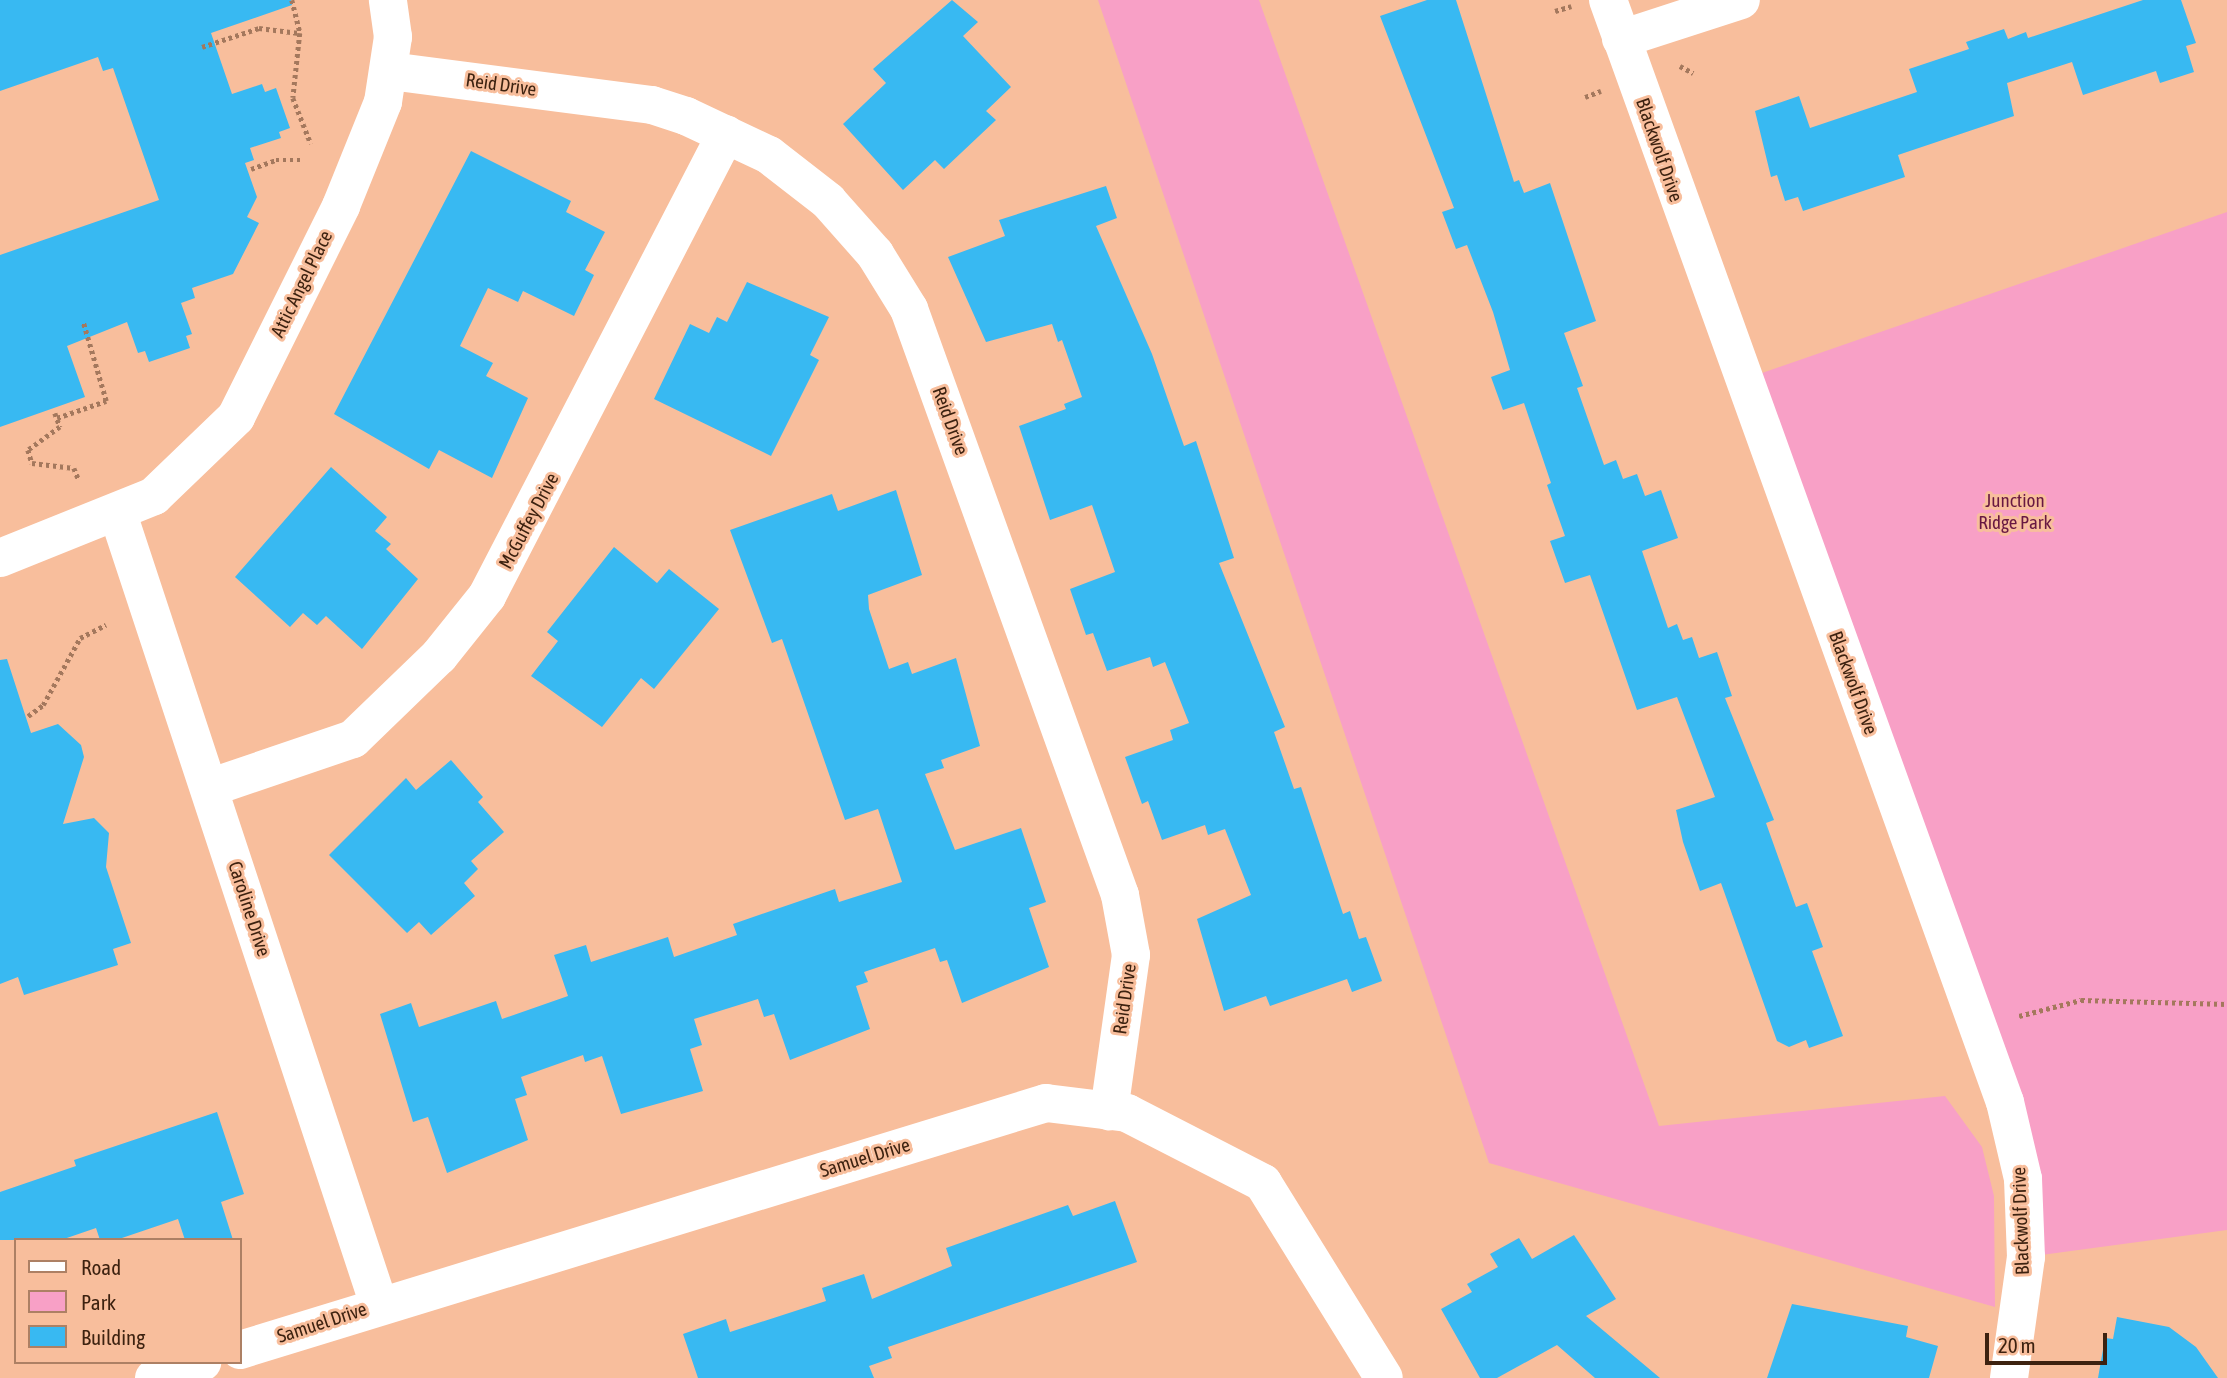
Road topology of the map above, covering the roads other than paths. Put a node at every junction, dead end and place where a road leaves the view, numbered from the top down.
1 (387, 0) edge
2 (1741, 0) edge
3 (1590, 3) edge
4 (1621, 40) junction
5 (390, 71) junction
6 (726, 134) junction
7 (118, 514) junction
8 (0, 558) edge
9 (209, 788) junction
10 (1109, 1111) junction
11 (379, 1305) junction
12 (242, 1349) edge
13 (196, 1364) edge
14 (154, 1378) edge
15 (1384, 1378) edge
16 (2009, 1378) edge

1 - 5 street, Attic Angel Place
2 - 4 street
3 - 4 street, Blackwolf Drive
4 - 16 street, Blackwolf Drive
5 - 6 street, Reid Drive
5 - 7 street, Attic Angel Place
6 - 9 street, McGuffey Drive
6 - 10 street, Reid Drive
7 - 8 street
7 - 9 street, Caroline Drive
9 - 11 street, Caroline Drive
10 - 11 street, Samuel Drive
10 - 15 street, Samuel Drive
11 - 12 street, Samuel Drive
13 - 14 street

